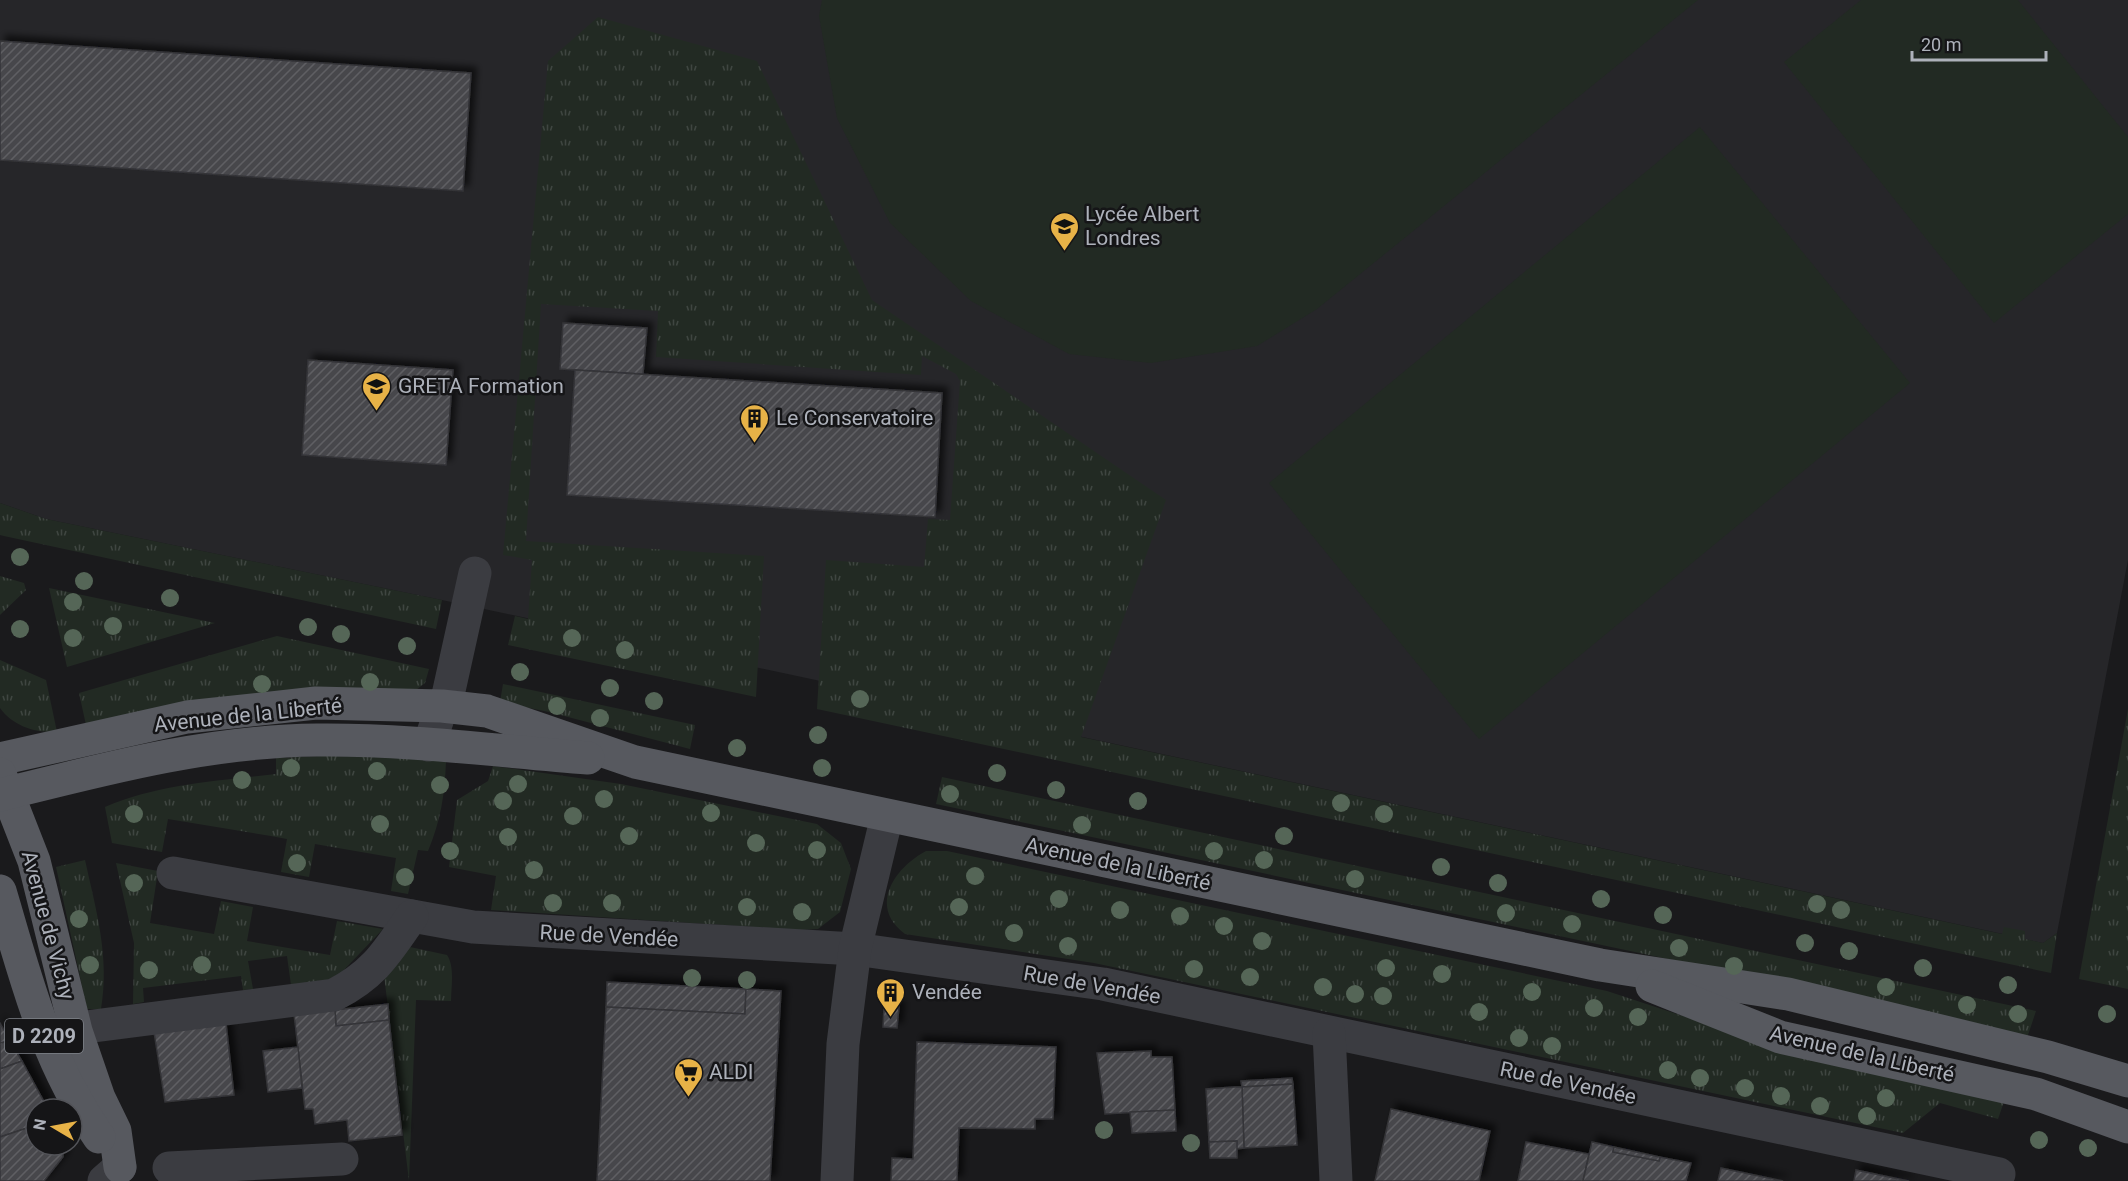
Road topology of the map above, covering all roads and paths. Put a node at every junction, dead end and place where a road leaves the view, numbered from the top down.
1 (475, 573) dead end
2 (442, 705) junction
3 (429, 745) junction
4 (0, 759) edge
5 (635, 762) junction
6 (3, 787) edge
7 (887, 816) junction
8 (173, 873) dead end
9 (0, 891) edge
10 (412, 916) junction
11 (855, 949) junction
12 (1600, 965) junction
13 (76, 1031) junction
14 (1329, 1032) junction
15 (42, 1033) junction
16 (2128, 1081) edge
17 (2126, 1123) edge
18 (342, 1159) dead end
19 (169, 1168) dead end
20 (1999, 1174) dead end
21 (117, 1176) edge
22 (837, 1181) edge
23 (1336, 1181) edge

1 - 2 street
2 - 3 street
2 - 4 main road, Avenue de la Liberté
2 - 5 main road, Avenue de la Liberté
3 - 5 main road, Avenue de la Liberté
3 - 6 main road, Avenue de la Liberté
5 - 7 main road, Avenue de la Liberté
6 - 13 main road, Avenue de Vichy / D 2209
7 - 11 street
7 - 12 main road, Avenue de la Liberté
8 - 10 street, Rue de Vendée
9 - 15 main road, Avenue de Vichy / D 2209
10 - 11 street, Rue de Vendée
10 - 13 street
11 - 14 street, Rue de Vendée
11 - 22 street
12 - 16 main road, Avenue de la Liberté
12 - 17 main road, Avenue de la Liberté
13 - 15 street
13 - 21 main road, Avenue de Vichy / D 2209
14 - 20 street, Rue de Vendée
14 - 23 street
15 - 21 main road, Avenue de Vichy / D 2209
18 - 19 street

